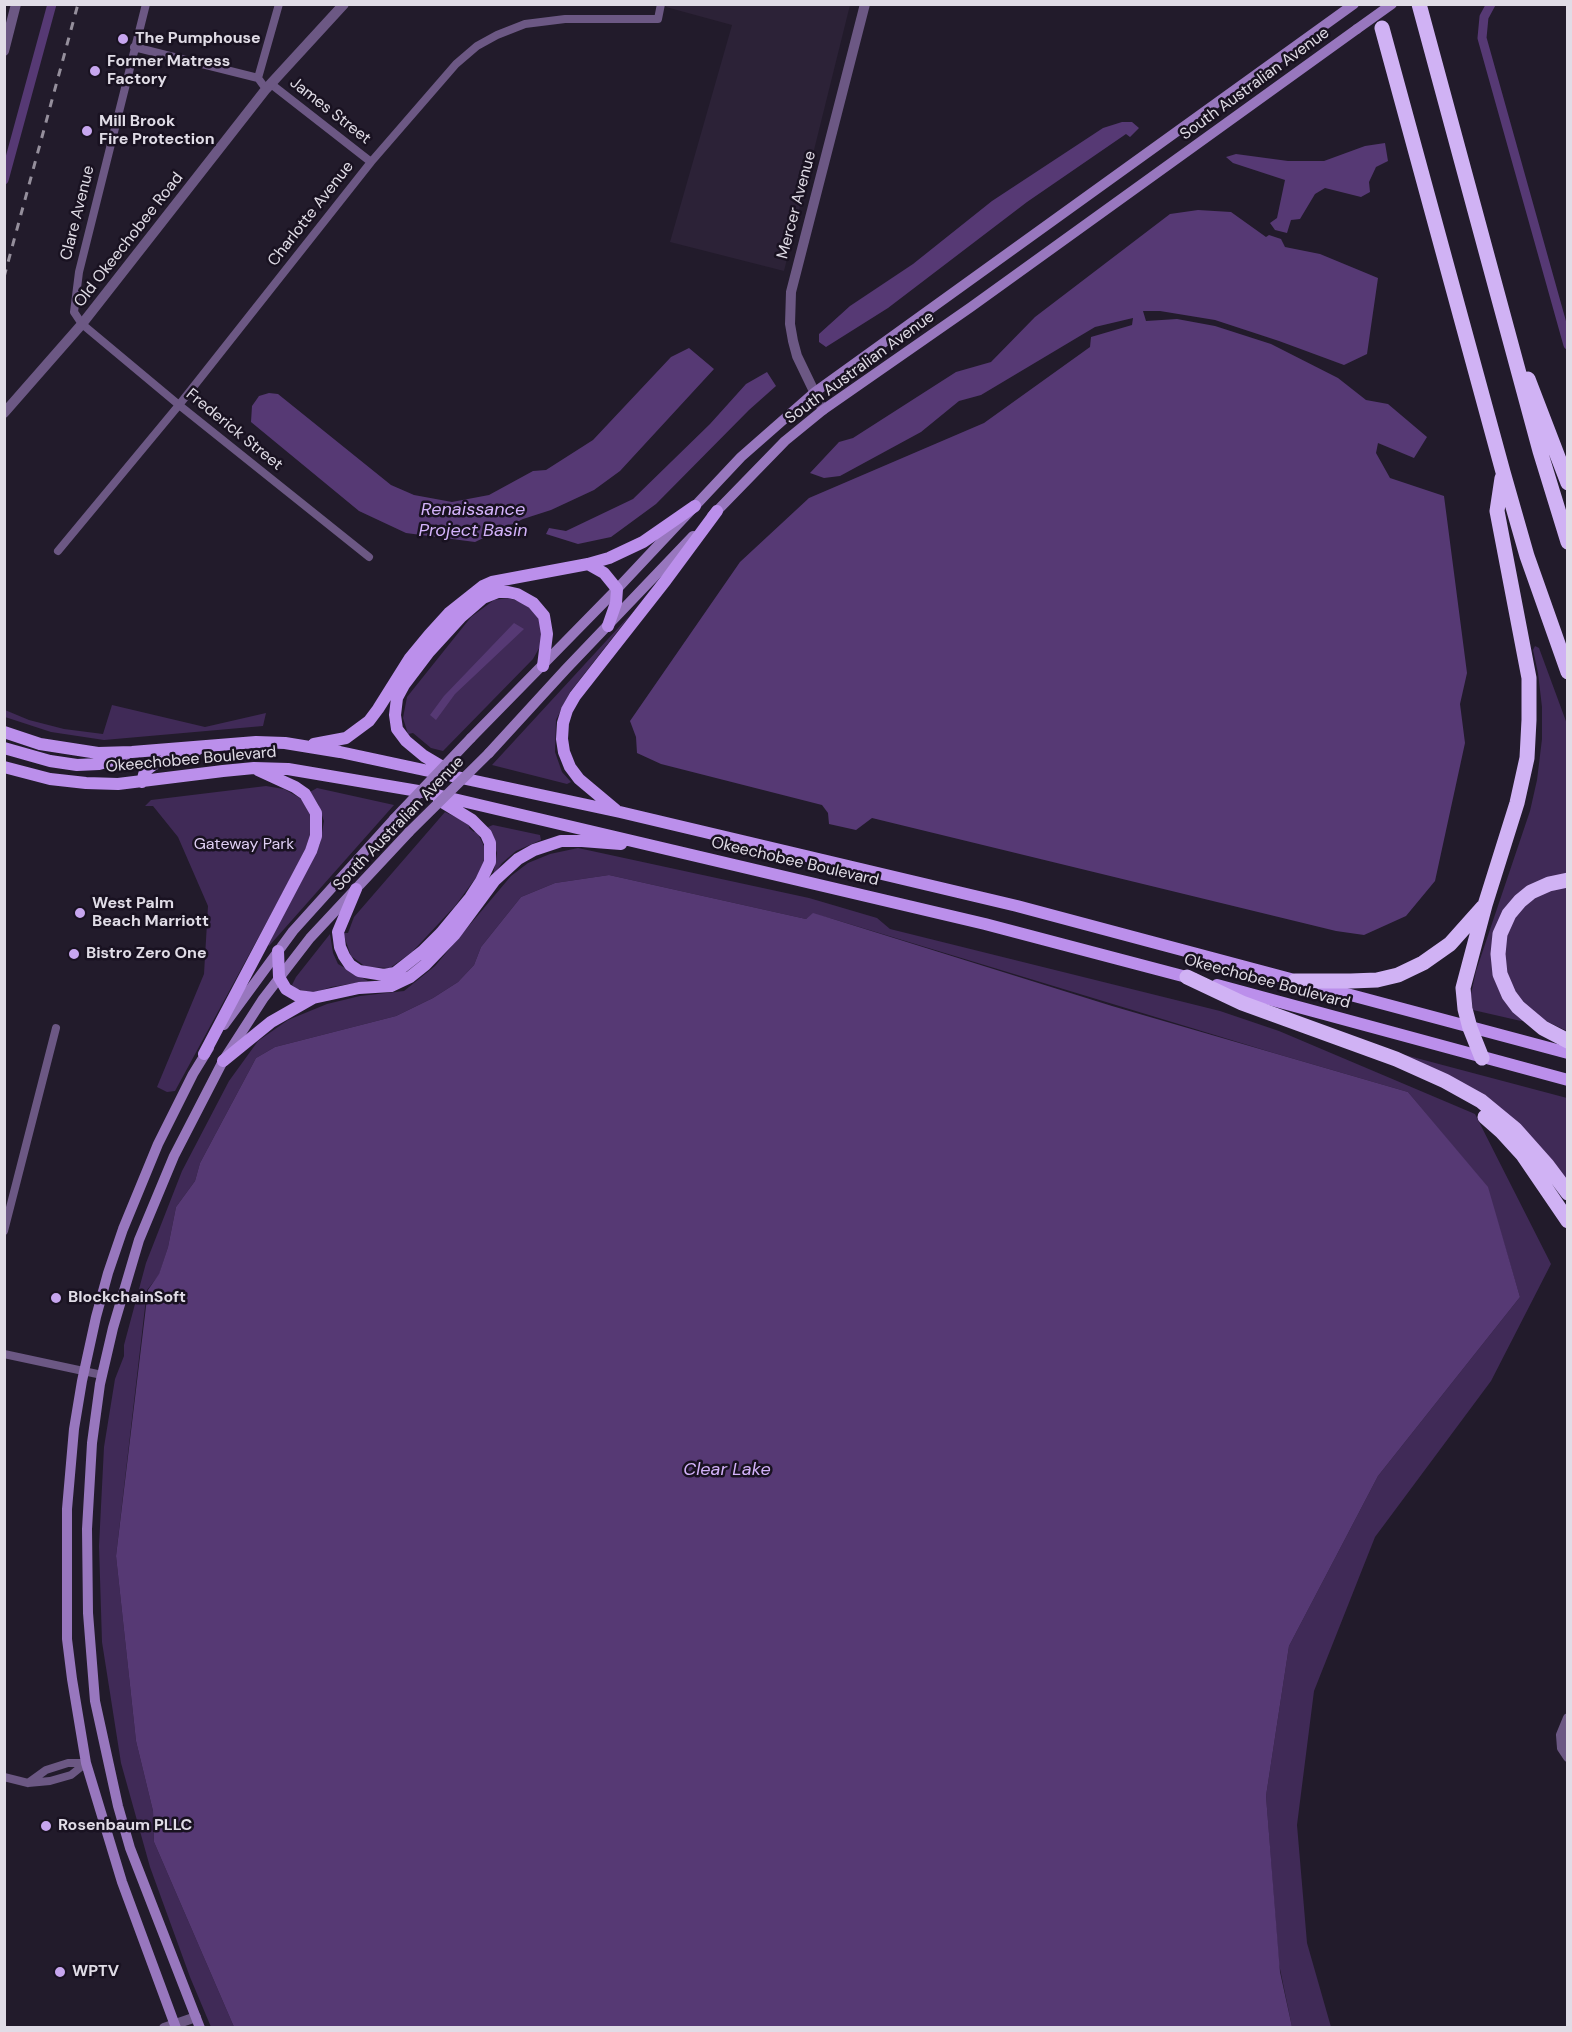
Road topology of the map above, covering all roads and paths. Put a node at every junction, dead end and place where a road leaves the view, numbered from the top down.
1 (16, 4) edge
2 (146, 4) edge
3 (279, 4) edge
4 (344, 4) edge
5 (661, 4) edge
6 (865, 4) edge
7 (1392, 4) edge
8 (1419, 4) edge
9 (1352, 6) edge
10 (1382, 28) dead end
11 (135, 47) junction
12 (4, 51) edge
13 (258, 78) junction
14 (269, 86) junction
15 (371, 162) junction
16 (1503, 318) junction
17 (82, 324) junction
18 (815, 392) junction
19 (178, 405) junction
20 (823, 410) junction
21 (5, 413) edge
22 (1503, 472) junction
23 (1568, 483) edge
24 (695, 506) junction
25 (717, 511) junction
26 (1568, 542) edge
27 (58, 551) dead end
28 (369, 557) dead end
29 (588, 564) junction
30 (617, 589) junction
31 (608, 626) junction
32 (543, 666) junction
33 (1568, 672) edge
34 (4, 732) edge
35 (208, 745) junction
36 (304, 746) junction
37 (4, 748) edge
38 (142, 751) junction
39 (4, 767) edge
40 (254, 768) junction
41 (460, 777) junction
42 (142, 782) junction
43 (424, 792) junction
44 (620, 813) junction
45 (664, 848) junction
46 (1568, 880) edge
47 (356, 889) junction
48 (1485, 905) junction
49 (278, 951) junction
50 (279, 977) junction
51 (1187, 977) junction
52 (1295, 981) junction
53 (313, 998) junction
54 (56, 1028) dead end
55 (1470, 1028) junction
56 (1568, 1041) edge
57 (1568, 1053) edge
58 (204, 1054) junction
59 (1482, 1058) junction
60 (223, 1061) junction
61 (1568, 1080) edge
62 (1445, 1081) junction
63 (1568, 1193) edge
64 (1568, 1221) edge
65 (4, 1231) edge
66 (4, 1354) edge
67 (84, 1370) junction
68 (102, 1375) junction
69 (1568, 1718) edge
70 (1568, 1757) edge
71 (107, 1760) junction
72 (86, 1763) junction
73 (4, 1778) edge
74 (198, 2022) edge
75 (172, 2026) edge

1 - 12 street
2 - 11 street, Clare Avenue
3 - 13 street
4 - 14 street, Old Okeechobee Road
5 - 15 street, Charlotte Avenue
6 - 18 street, Mercer Avenue
7 - 20 main road, South Australian Avenue, bridge
8 - 16 highway
9 - 18 main road, South Australian Avenue
10 - 22 highway
11 - 13 street
11 - 17 street, Clare Avenue
13 - 14 street, James Street
14 - 15 street, James Street
14 - 17 street, Old Okeechobee Road
15 - 19 street, Charlotte Avenue
16 - 23 highway
16 - 26 highway
17 - 19 street, Frederick Street
17 - 21 street, Old Okeechobee Road
18 - 20 street, Mercer Avenue
18 - 24 main road, South Australian Avenue
19 - 27 street, Charlotte Avenue
19 - 28 street, Frederick Street
20 - 25 main road, South Australian Avenue
22 - 33 highway
22 - 48 highway
24 - 29 main road
24 - 30 main road, South Australian Avenue
25 - 31 main road, South Australian Avenue
25 - 44 main road
29 - 30 main road
29 - 36 main road
30 - 31 main road
30 - 32 main road, South Australian Avenue
31 - 47 main road, South Australian Avenue, bridge
32 - 41 main road
32 - 49 main road, South Australian Avenue, bridge
34 - 38 main road, Okeechobee Boulevard
35 - 36 main road, Okeechobee Boulevard
35 - 38 main road, Okeechobee Boulevard
35 - 42 main road
36 - 41 main road, Okeechobee Boulevard
37 - 38 main road
39 - 42 main road, Okeechobee Boulevard
40 - 42 main road, Okeechobee Boulevard
40 - 43 main road, Okeechobee Boulevard
40 - 58 main road
41 - 44 main road, Okeechobee Boulevard
43 - 45 main road, Okeechobee Boulevard
43 - 47 main road
44 - 52 main road, Okeechobee Boulevard
45 - 51 main road, Okeechobee Boulevard
45 - 53 main road
46 - 56 highway
47 - 50 main road, South Australian Avenue
48 - 52 highway
48 - 55 highway
49 - 50 main road
49 - 58 main road, South Australian Avenue
50 - 53 main road
50 - 60 main road, South Australian Avenue
51 - 59 main road, Okeechobee Boulevard
51 - 62 highway
52 - 55 main road, Okeechobee Boulevard
53 - 60 main road
54 - 65 street
55 - 57 main road, Okeechobee Boulevard
55 - 59 highway
58 - 67 main road, South Australian Avenue
59 - 61 main road, Okeechobee Boulevard
60 - 68 main road, South Australian Avenue
62 - 63 highway
62 - 64 highway
66 - 67 street
67 - 68 street
67 - 72 main road, South Australian Avenue
68 - 71 main road, South Australian Avenue
69 - 70 street
71 - 72 main road
71 - 74 main road, South Australian Avenue
72 - 73 street
72 - 75 main road, South Australian Avenue
74 - 75 street

